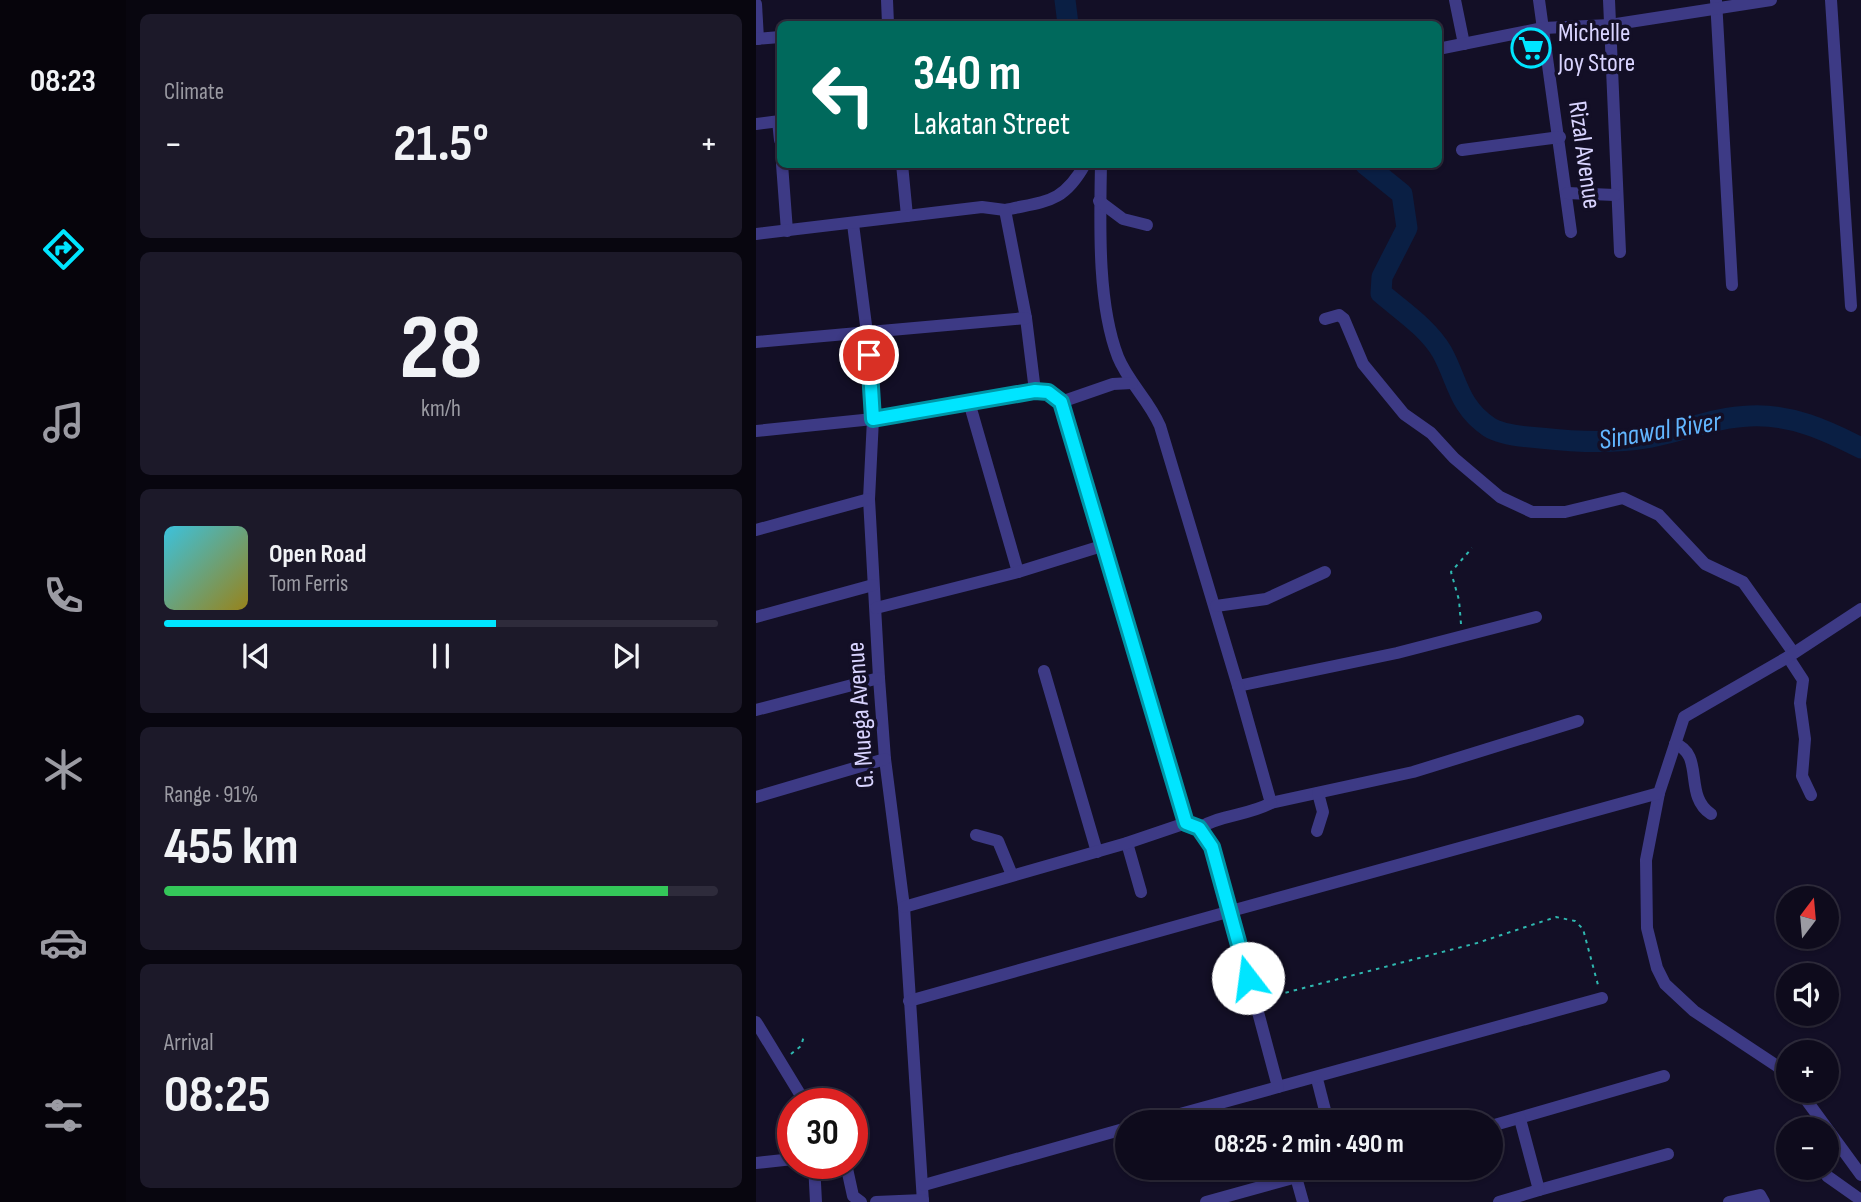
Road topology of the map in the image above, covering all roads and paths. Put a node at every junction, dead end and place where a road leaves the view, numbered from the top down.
1 (887, 0) edge
2 (1455, 0) edge
3 (1539, 0) edge
4 (1609, 0) edge
5 (1771, 0) edge
6 (1831, 0) edge
7 (1716, 3) edge
8 (756, 4) edge
9 (888, 21) edge
10 (1610, 25) junction
11 (1543, 28) junction
12 (777, 37) edge
13 (757, 39) edge
14 (1464, 44) junction
15 (1442, 48) edge
16 (777, 121) edge
17 (756, 124) edge
18 (1560, 137) junction
19 (1462, 150) dead end
20 (782, 168) edge
21 (902, 168) edge
22 (1082, 168) edge
23 (1101, 168) edge
24 (1567, 193) junction
25 (1615, 195) junction
26 (1099, 201) junction
27 (1005, 210) junction
28 (907, 216) junction
29 (853, 224) junction
30 (1147, 225) dead end
31 (787, 231) junction
32 (1571, 232) dead end
33 (756, 234) edge
34 (1620, 252) dead end
35 (1732, 285) dead end
36 (1851, 306) dead end
37 (1026, 318) junction
38 (1325, 319) dead end
39 (867, 333) junction
40 (756, 342) edge
41 (1132, 383) junction
42 (1035, 391) junction
43 (969, 402) junction
44 (1061, 402) junction
45 (873, 419) junction
46 (756, 431) edge
47 (869, 499) junction
48 (756, 530) edge
49 (1105, 545) junction
50 (1472, 548) dead end
51 (1018, 572) junction
52 (1325, 572) dead end
53 (873, 585) junction
54 (1216, 606) junction
55 (876, 608) junction
56 (1861, 609) edge
57 (756, 617) edge
58 (1536, 617) dead end
59 (1463, 636) junction
60 (1791, 655) junction
61 (1044, 671) dead end
62 (879, 678) junction
63 (1238, 686) junction
64 (756, 710) edge
65 (1578, 720) dead end
66 (1675, 744) junction
67 (885, 759) junction
68 (1318, 793) junction
69 (1659, 793) junction
70 (1811, 795) dead end
71 (756, 797) edge
72 (1271, 803) junction
73 (1711, 814) dead end
74 (1186, 823) junction
75 (1199, 828) junction
76 (1318, 831) dead end
77 (976, 835) dead end
78 (1127, 844) junction
79 (1097, 852) junction
80 (1012, 875) junction
81 (1141, 892) dead end
82 (904, 907) junction
83 (1231, 911) junction
84 (1602, 998) joint
85 (909, 1001) junction
86 (1254, 1001) junction
87 (756, 1022) edge
88 (804, 1036) dead end
89 (781, 1063) junction
90 (1776, 1065) edge
91 (1664, 1076) dead end
92 (1317, 1079) junction
93 (1278, 1087) junction
94 (796, 1088) edge
95 (1808, 1103) edge
96 (1195, 1110) edge
97 (1325, 1110) edge
98 (1520, 1119) junction
99 (1503, 1123) edge
100 (1115, 1131) edge
101 (1668, 1154) dead end
102 (777, 1161) edge
103 (756, 1163) edge
104 (1861, 1175) edge
105 (815, 1179) edge
106 (849, 1179) edge
107 (1285, 1180) edge
108 (1297, 1180) edge
109 (1833, 1180) edge
110 (924, 1185) junction
111 (1539, 1191) junction
112 (1861, 1200) edge
113 (923, 1201) edge
114 (817, 1202) edge
115 (861, 1202) edge
116 (876, 1202) edge
117 (1206, 1202) edge
118 (1303, 1202) edge
119 (1499, 1202) edge
120 (1729, 1202) edge
121 (1764, 1202) edge

1 - 9 street
2 - 14 street
3 - 11 street, Rizal Avenue
4 - 10 street
5 - 7 street
6 - 36 street
7 - 10 street
7 - 35 street
8 - 13 street
10 - 11 street
10 - 25 street
11 - 14 street
11 - 18 street, Rizal Avenue
12 - 13 street
14 - 15 street
16 - 17 street
18 - 19 street
18 - 24 street, Rizal Avenue
20 - 31 street
21 - 28 street
22 - 27 street
23 - 26 street
24 - 25 street
24 - 32 street, Rizal Avenue
25 - 34 street
26 - 30 street
26 - 41 street
27 - 28 street
27 - 37 street
28 - 29 street
29 - 31 street
29 - 39 street, G. Muega Avenue
31 - 33 street
37 - 39 street
37 - 42 street
38 - 60 street
39 - 40 street
39 - 45 street, G. Muega Avenue
41 - 44 street
41 - 54 street
42 - 43 street
42 - 44 street
43 - 45 street
43 - 51 street
44 - 49 street
45 - 46 street
45 - 47 street, G. Muega Avenue
47 - 48 street
47 - 53 street, G. Muega Avenue
49 - 51 street
49 - 74 street
50 - 59 path
51 - 55 street
52 - 54 street
53 - 55 street, G. Muega Avenue
53 - 57 street
54 - 63 street
55 - 62 street, G. Muega Avenue
56 - 60 street
58 - 59 street
59 - 63 street
60 - 66 street
60 - 70 street
61 - 79 street
62 - 64 street
62 - 67 street, G. Muega Avenue
63 - 72 street
65 - 68 street
66 - 69 street
66 - 73 street
67 - 71 street
67 - 82 street, G. Muega Avenue
68 - 72 street
68 - 76 street
69 - 83 street
69 - 90 street
72 - 75 street
74 - 75 street
74 - 78 street
75 - 83 street
77 - 80 street
78 - 79 street
78 - 81 street
79 - 80 street
80 - 82 street
82 - 85 street, G. Muega Avenue
83 - 85 street
83 - 86 street
84 - 86 path
84 - 92 street
85 - 110 street, G. Muega Avenue
86 - 93 street
87 - 89 street
88 - 89 path
89 - 94 street
91 - 98 street
92 - 93 street
92 - 97 street
93 - 96 street
95 - 104 street
98 - 99 street
98 - 111 street
100 - 110 street
101 - 111 street
102 - 103 street
105 - 114 street
106 - 115 street
107 - 117 street
108 - 118 street
109 - 112 street
110 - 113 street, G. Muega Avenue
111 - 119 street
113 - 116 street
120 - 121 street

